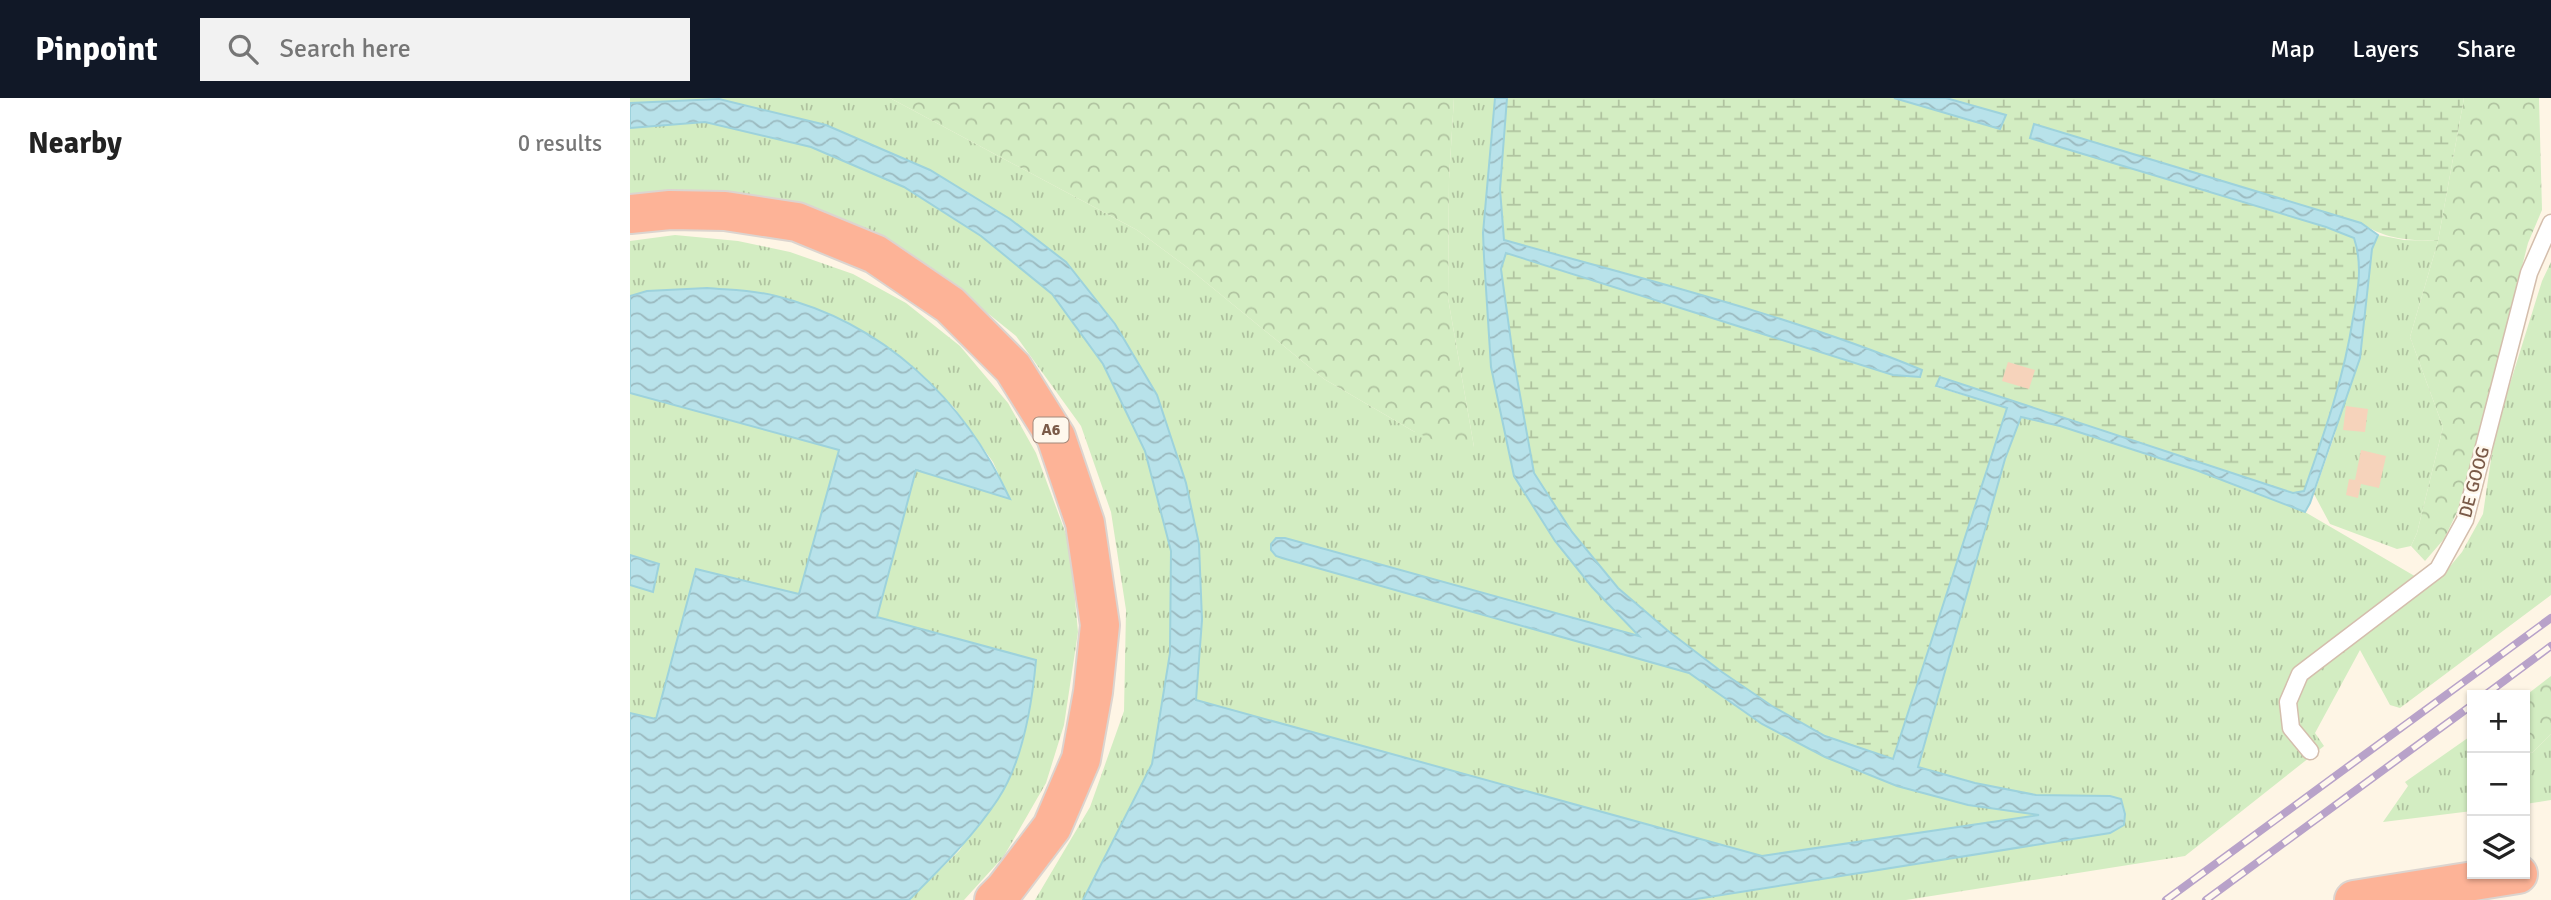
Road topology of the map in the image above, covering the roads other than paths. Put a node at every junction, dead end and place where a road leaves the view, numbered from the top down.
1 (630, 214) edge
2 (2551, 223) edge
3 (2309, 751) dead end
4 (2551, 868) edge
5 (2530, 872) edge
6 (2486, 879) edge
7 (994, 900) edge
8 (2354, 900) edge

1 - 7 highway, A6
2 - 3 lane, DE GOOG
4 - 5 highway
6 - 8 highway

